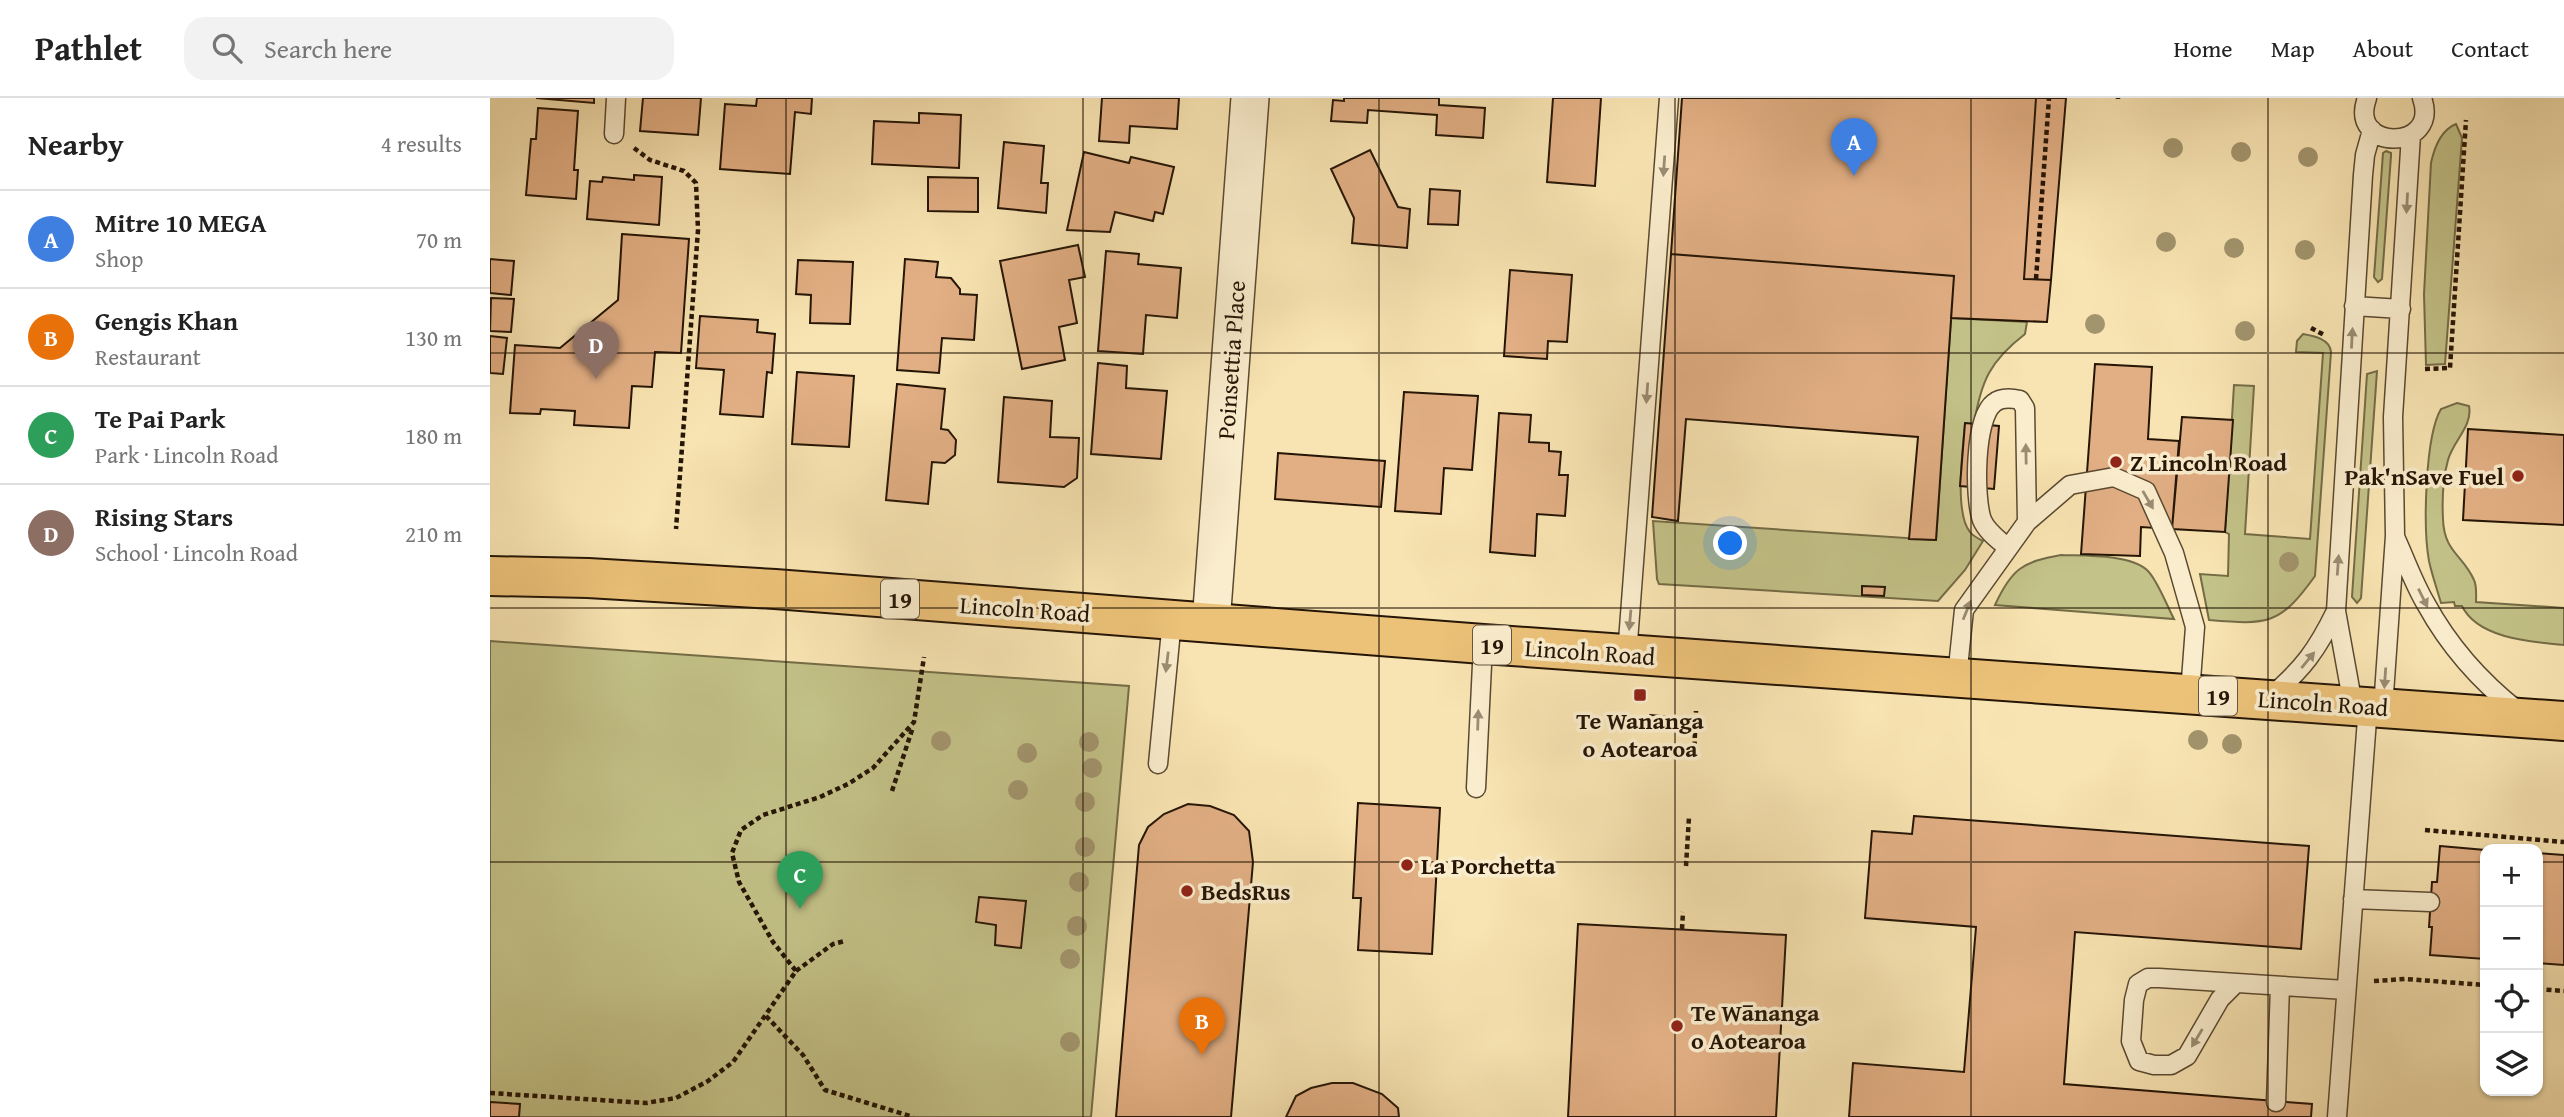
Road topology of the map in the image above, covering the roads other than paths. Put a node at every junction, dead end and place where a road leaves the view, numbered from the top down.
1 (616, 98) edge
2 (1250, 98) edge
3 (1669, 98) edge
4 (2367, 98) edge
5 (2428, 100) edge
6 (2372, 130) junction
7 (614, 134) road end
8 (2411, 135) junction
9 (2354, 306) junction
10 (2401, 309) junction
11 (2027, 522) junction
12 (2395, 536) junction
13 (2008, 548) junction
14 (490, 576) edge
15 (2336, 611) junction
16 (1172, 620) junction
17 (1211, 623) junction
18 (1483, 644) junction
19 (1627, 655) junction
20 (1957, 677) junction
21 (2190, 693) junction
22 (2268, 699) junction
23 (2368, 706) junction
24 (2525, 718) junction
25 (2564, 720) edge
26 (1158, 764) dead end
27 (1476, 788) dead end
28 (2353, 899) junction
29 (2430, 902) dead end
30 (2236, 983) junction
31 (2280, 986) junction
32 (2346, 990) junction
33 (2276, 1102) dead end
34 (2337, 1117) edge

1 - 7 lane
2 - 17 street, Poinsettia Place
3 -> 19 lane
4 - 6 lane
5 - 8 lane
6 - 8 lane
6 - 9 lane
8 -> 10 lane
9 - 10 lane
15 -> 9 lane
10 - 12 lane
11 - 13 lane
11 -> 13 lane
11 -> 21 lane
12 -> 23 lane
12 -> 24 lane
20 -> 13 lane
14 - 16 main road, Lincoln Road / 19
22 -> 15 lane
15 - 23 lane
16 - 17 main road, Lincoln Road / 19
16 -> 26 lane
17 - 18 main road, Lincoln Road / 19
18 - 19 main road, Lincoln Road / 19
27 -> 18 lane
19 - 20 main road, Lincoln Road / 19
20 - 21 main road, Lincoln Road / 19
21 - 22 main road, Lincoln Road / 19
22 - 23 main road, Lincoln Road / 19
23 - 24 main road, Lincoln Road / 19
23 - 28 lane
24 - 25 main road, Lincoln Road / 19
28 - 29 lane
28 - 32 lane
30 -> 30 lane
30 - 31 lane
31 - 32 lane
31 - 33 lane
32 - 34 lane

